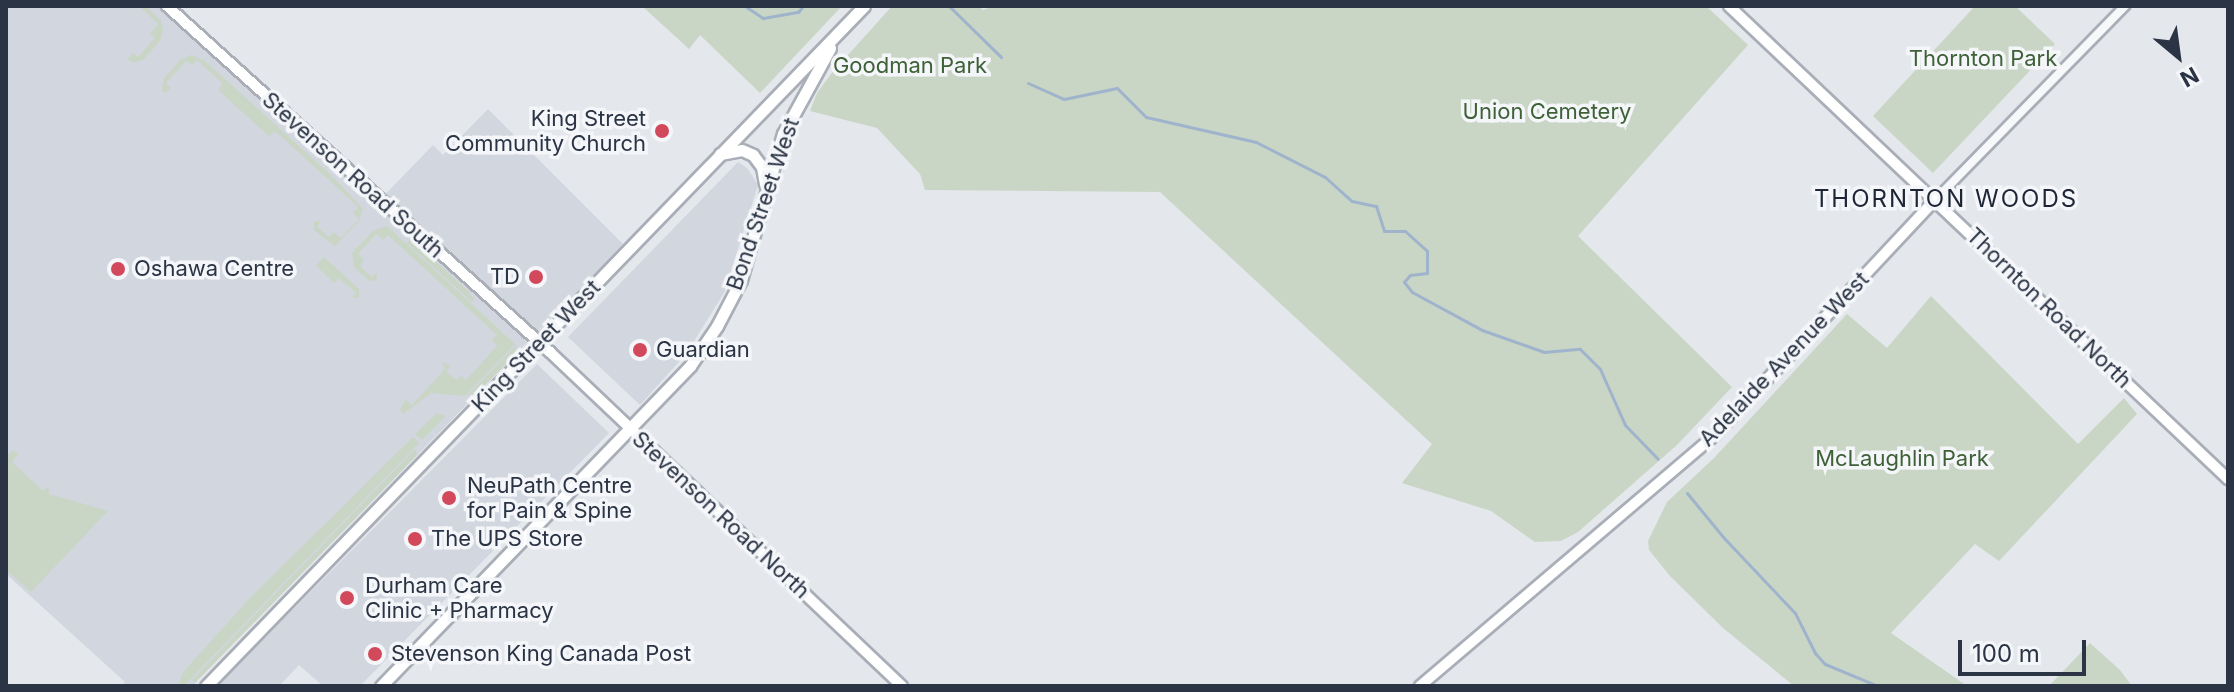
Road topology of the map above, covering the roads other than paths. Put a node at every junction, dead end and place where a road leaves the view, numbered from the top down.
1 (167, 6) edge
2 (864, 6) edge
3 (1729, 6) edge
4 (2125, 6) edge
5 (841, 31) junction
6 (719, 154) junction
7 (766, 193) junction
8 (1935, 200) junction
9 (539, 343) junction
10 (631, 430) junction
11 (2228, 479) edge
12 (206, 686) edge
13 (381, 686) edge
14 (902, 686) edge
15 (1420, 686) edge

1 - 9 main road, Stevenson Road South
2 - 5 main road, King Street West
3 - 8 main road, Thornton Road North
4 - 8 street, Adelaide Avenue West
5 - 6 main road, King Street West
5 - 7 main road, Bond Street West
6 - 7 main road
6 - 9 main road, King Street West
7 - 10 main road, Bond Street West
8 - 11 main road, Thornton Road North
8 - 15 main road, Adelaide Avenue West
9 - 10 main road, Stevenson Road North
9 - 12 main road, King Street West
10 - 13 main road, Bond Street West
10 - 14 main road, Stevenson Road North

